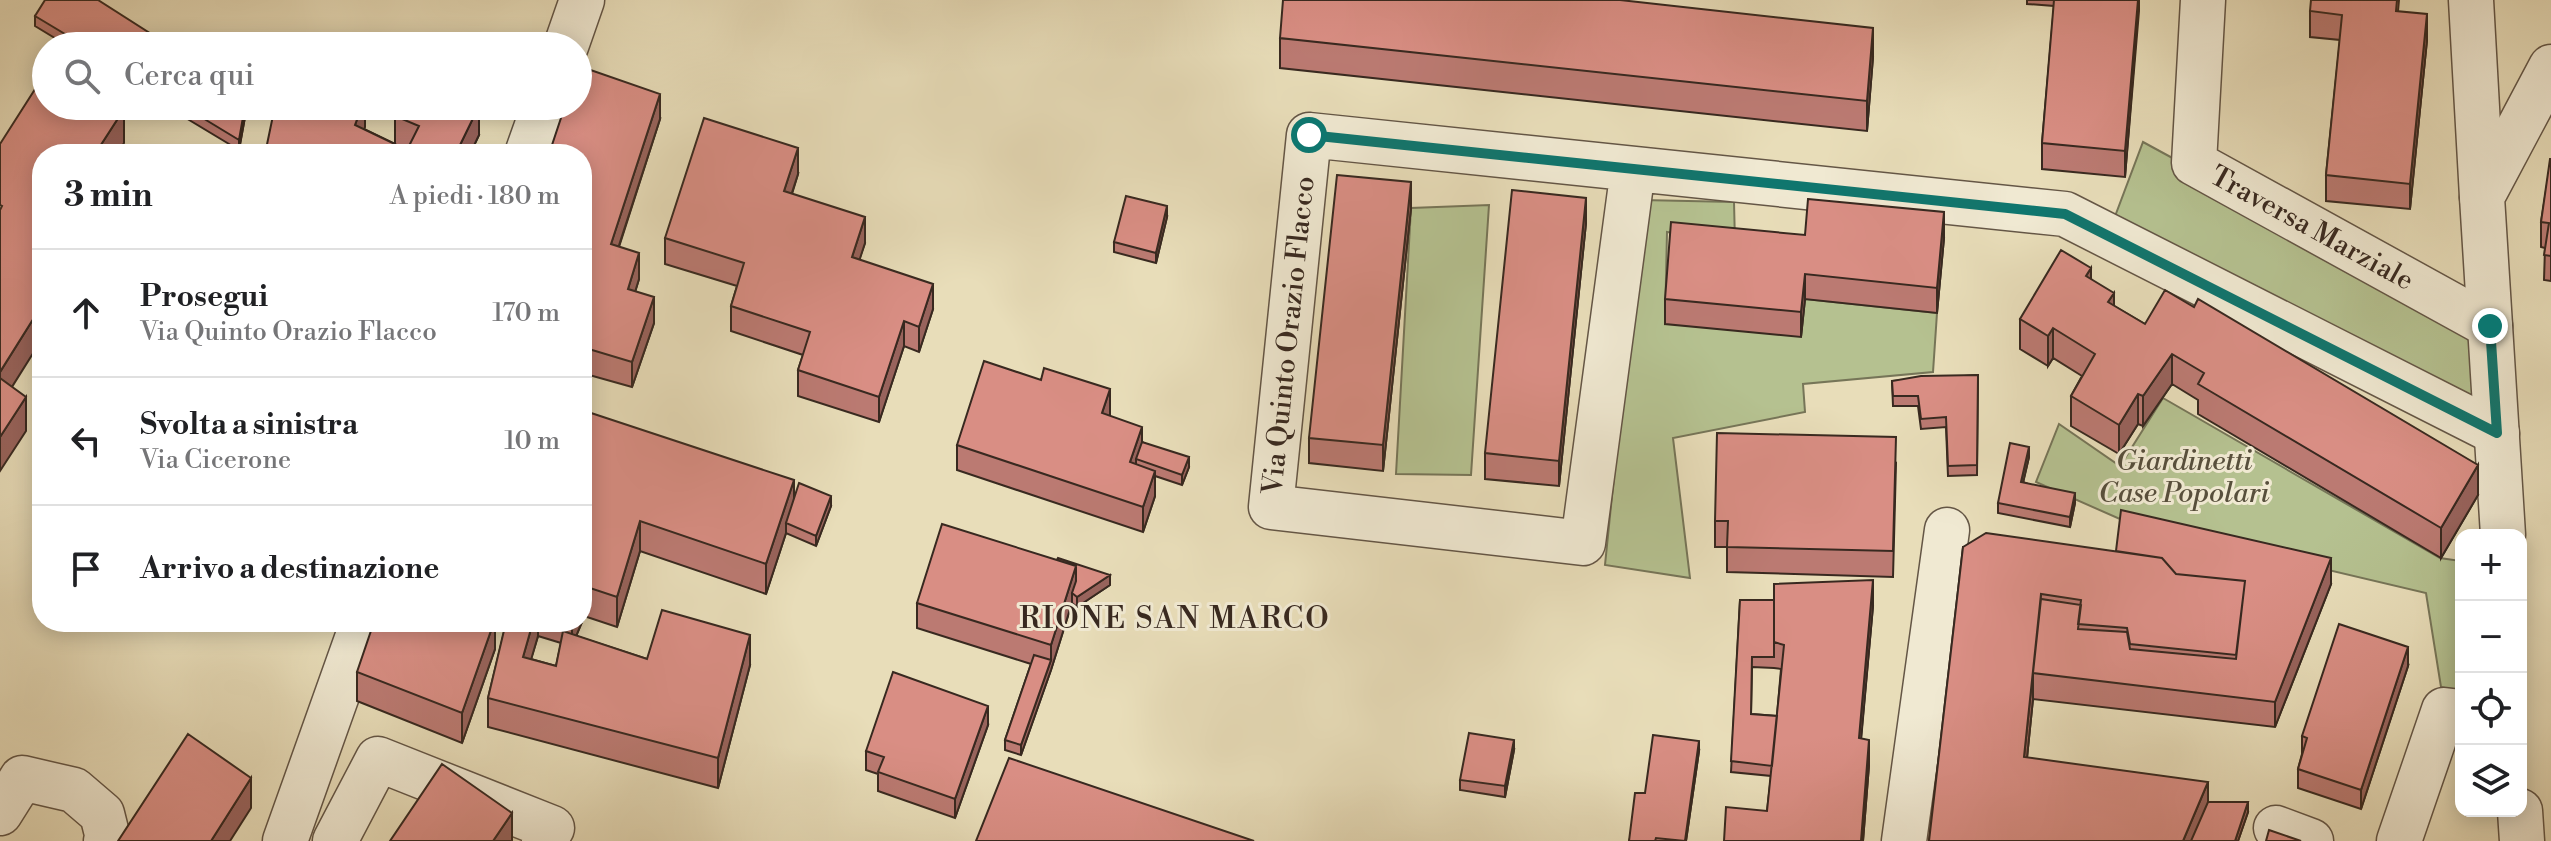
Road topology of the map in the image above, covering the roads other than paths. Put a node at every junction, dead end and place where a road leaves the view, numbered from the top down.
1 (582, 0) edge
2 (2203, 0) edge
3 (2471, 0) edge
4 (571, 32) edge
5 (2551, 67) edge
6 (539, 120) edge
7 (531, 144) edge
8 (1633, 169) junction
9 (2482, 197) junction
10 (2490, 326) junction
11 (2497, 433) junction
12 (2503, 529) edge
13 (1947, 530) dead end
14 (359, 632) edge
15 (2455, 711) edge
16 (0, 813) edge
17 (2520, 817) edge
18 (106, 841) edge
19 (285, 841) edge
20 (335, 841) edge
21 (544, 841) edge
22 (1904, 841) edge
23 (2399, 841) edge
24 (2522, 841) edge

1 - 4 street
2 - 10 street, Traversa Marziale
3 - 9 street
5 - 9 street
6 - 7 street
8 - 8 street, Via Quinto Orazio Flacco
8 - 11 street, Via Quinto Orazio Flacco
9 - 10 street
10 - 11 street
11 - 12 street
13 - 22 street
14 - 19 street
15 - 23 street
16 - 18 street
17 - 24 street
20 - 21 street

